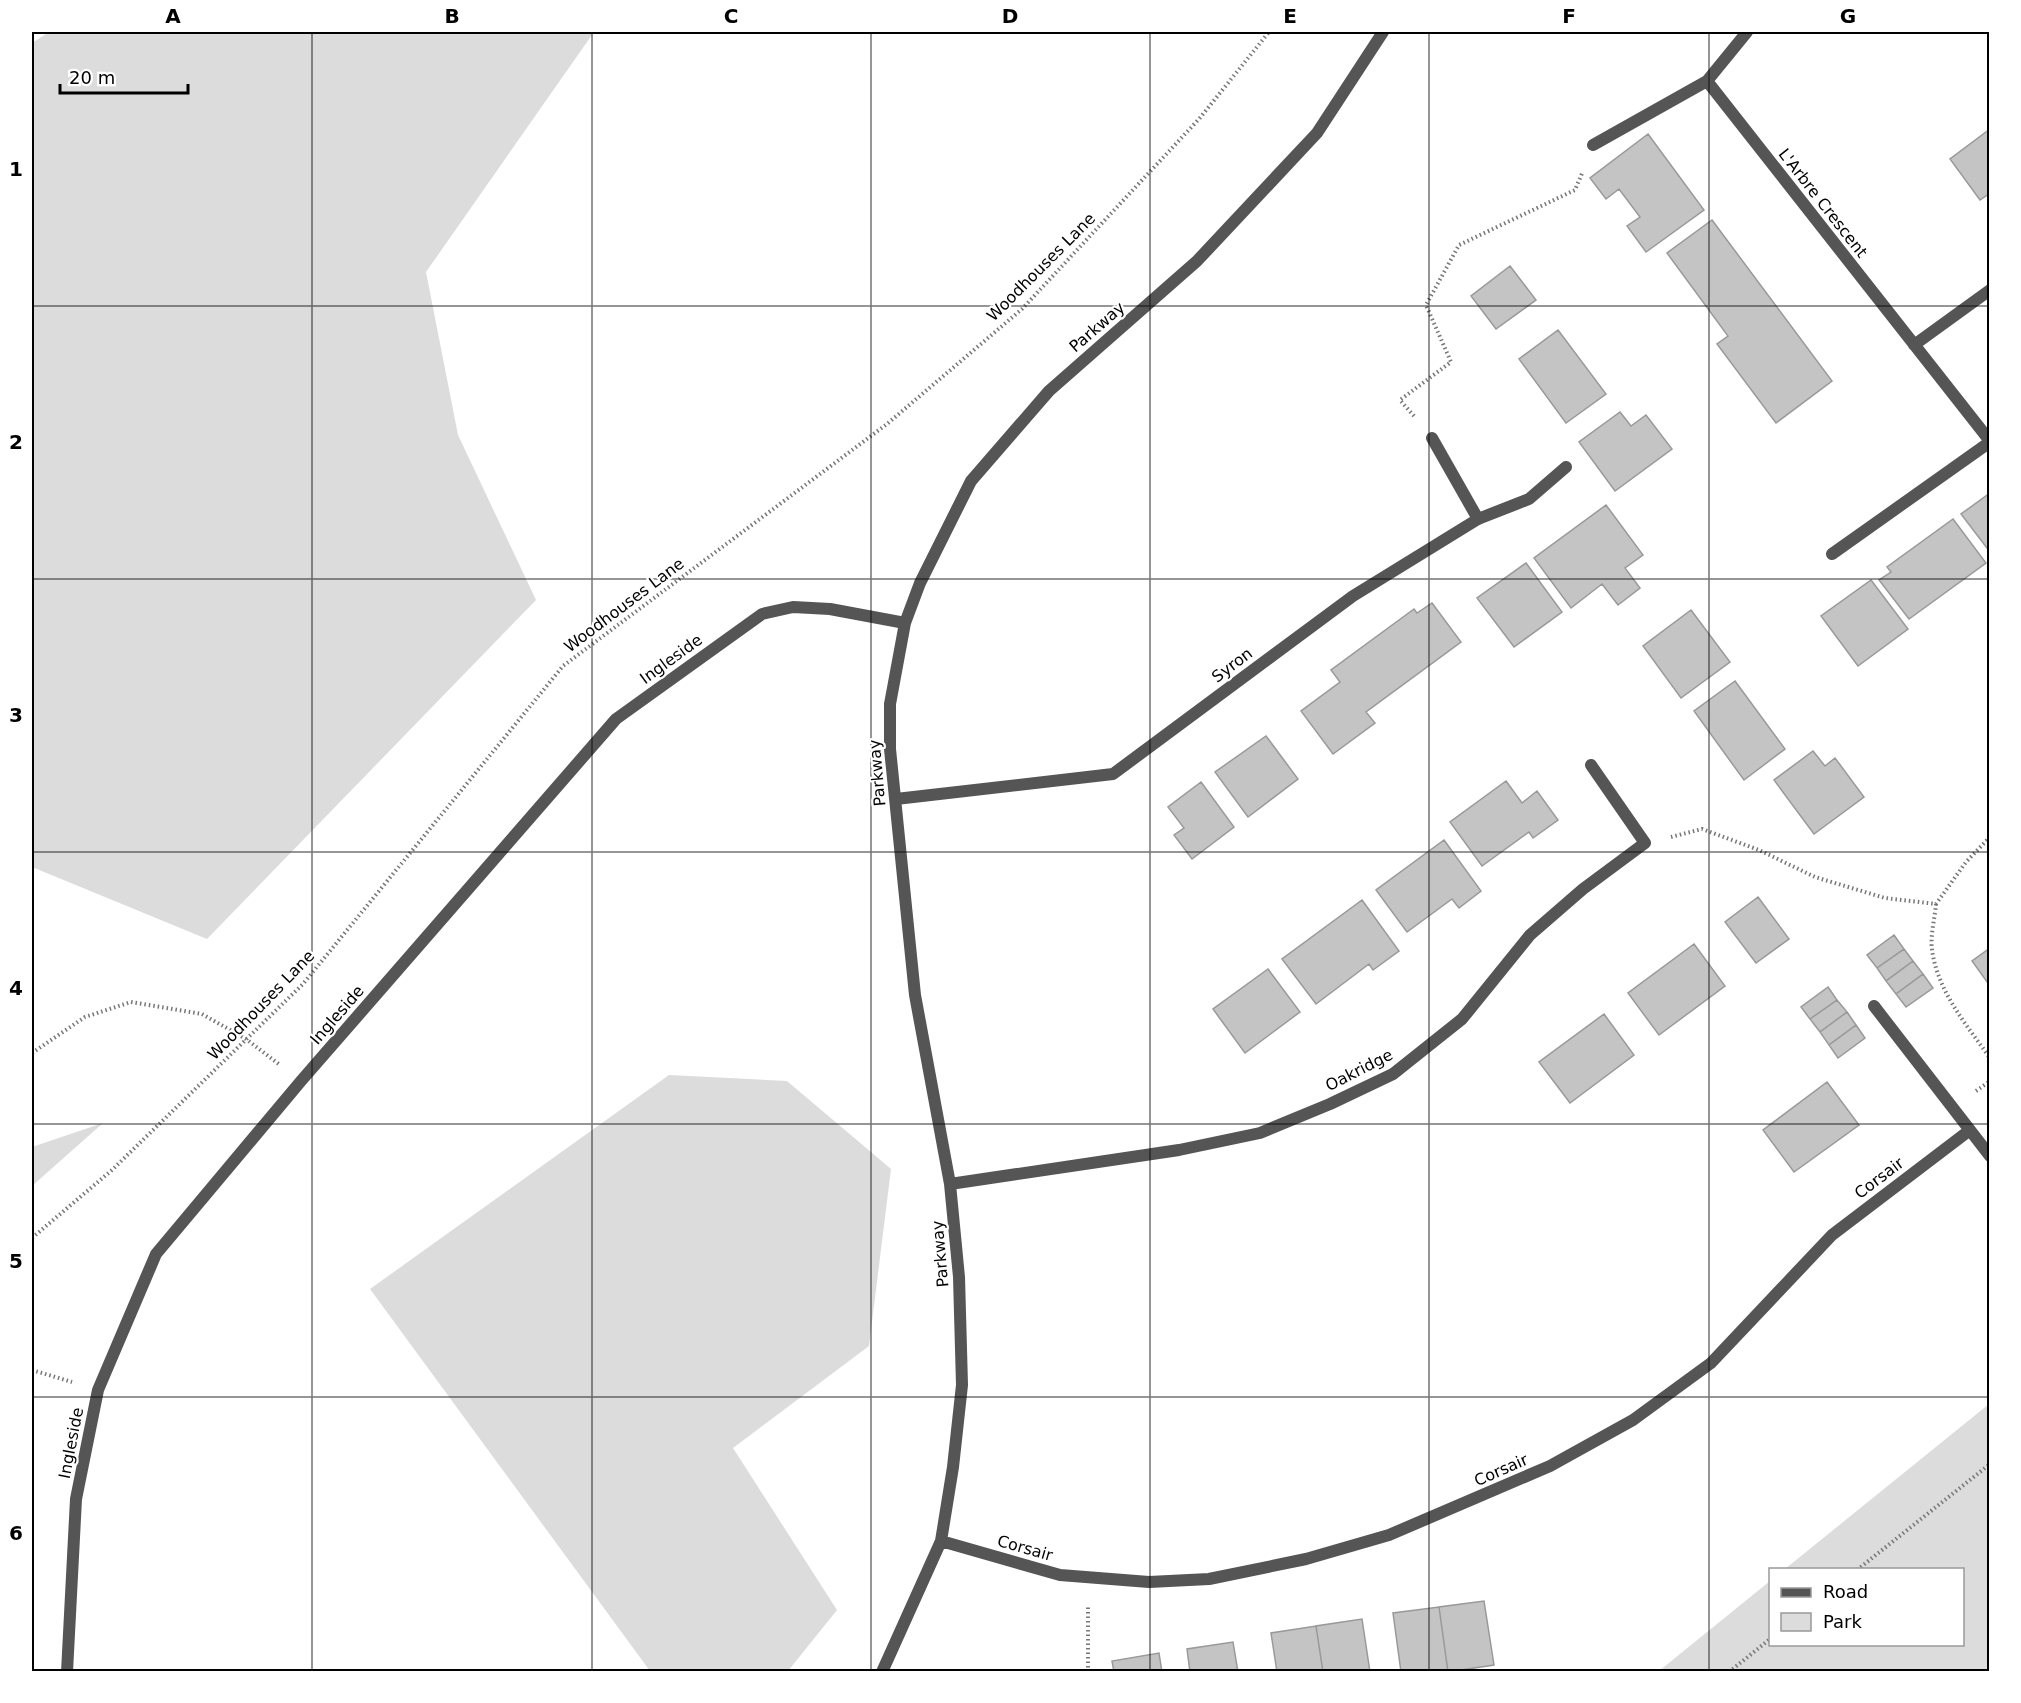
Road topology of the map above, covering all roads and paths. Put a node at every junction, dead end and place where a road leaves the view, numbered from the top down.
1 (1269, 32) edge
2 (1383, 32) edge
3 (1747, 32) edge
4 (1707, 81) junction
5 (1593, 145) joint
6 (1989, 290) edge
7 (1914, 345) junction
8 (1432, 438) joint
9 (1989, 441) edge
10 (1566, 467) dead end
11 (1478, 519) junction
12 (1832, 554) dead end
13 (904, 623) junction
14 (1591, 765) dead end
15 (896, 799) junction
16 (1989, 837) edge
17 (1646, 843) junction
18 (1936, 904) junction
19 (1874, 1006) dead end
20 (246, 1039) junction
21 (32, 1053) edge
22 (1989, 1059) edge
23 (301, 1081) junction
24 (1970, 1130) junction
25 (1989, 1156) edge
26 (950, 1184) junction
27 (32, 1238) edge
28 (32, 1370) edge
29 (98, 1390) junction
30 (1989, 1464) edge
31 (941, 1541) junction
32 (1858, 1568) edge
33 (1089, 1579) junction
34 (1769, 1640) edge
35 (67, 1671) edge
36 (882, 1671) edge
37 (1088, 1671) edge
38 (1729, 1671) edge

1 - 20 path, Woodhouses Lane
2 - 13 street, Parkway
3 - 4 street
4 - 5 street
4 - 7 street, L'Arbre Crescent
5 - 8 path
6 - 7 street
7 - 9 street, L'Arbre Crescent
8 - 11 street
9 - 12 street, L'Arbre Crescent
10 - 11 street, Syron
11 - 15 street, Syron
13 - 15 street, Parkway
13 - 23 street, Ingleside
14 - 17 street
15 - 26 street, Parkway
16 - 18 path
17 - 18 path
17 - 26 street, Oakridge
18 - 22 path
19 - 24 street
20 - 21 path
20 - 23 path
20 - 27 path, Woodhouses Lane
23 - 29 street, Ingleside
24 - 25 street
24 - 33 street, Corsair
26 - 31 street, Parkway
28 - 29 path
29 - 35 street, Ingleside
30 - 32 path
31 - 33 street, Corsair
31 - 36 street, Parkway
33 - 37 path
34 - 38 path

